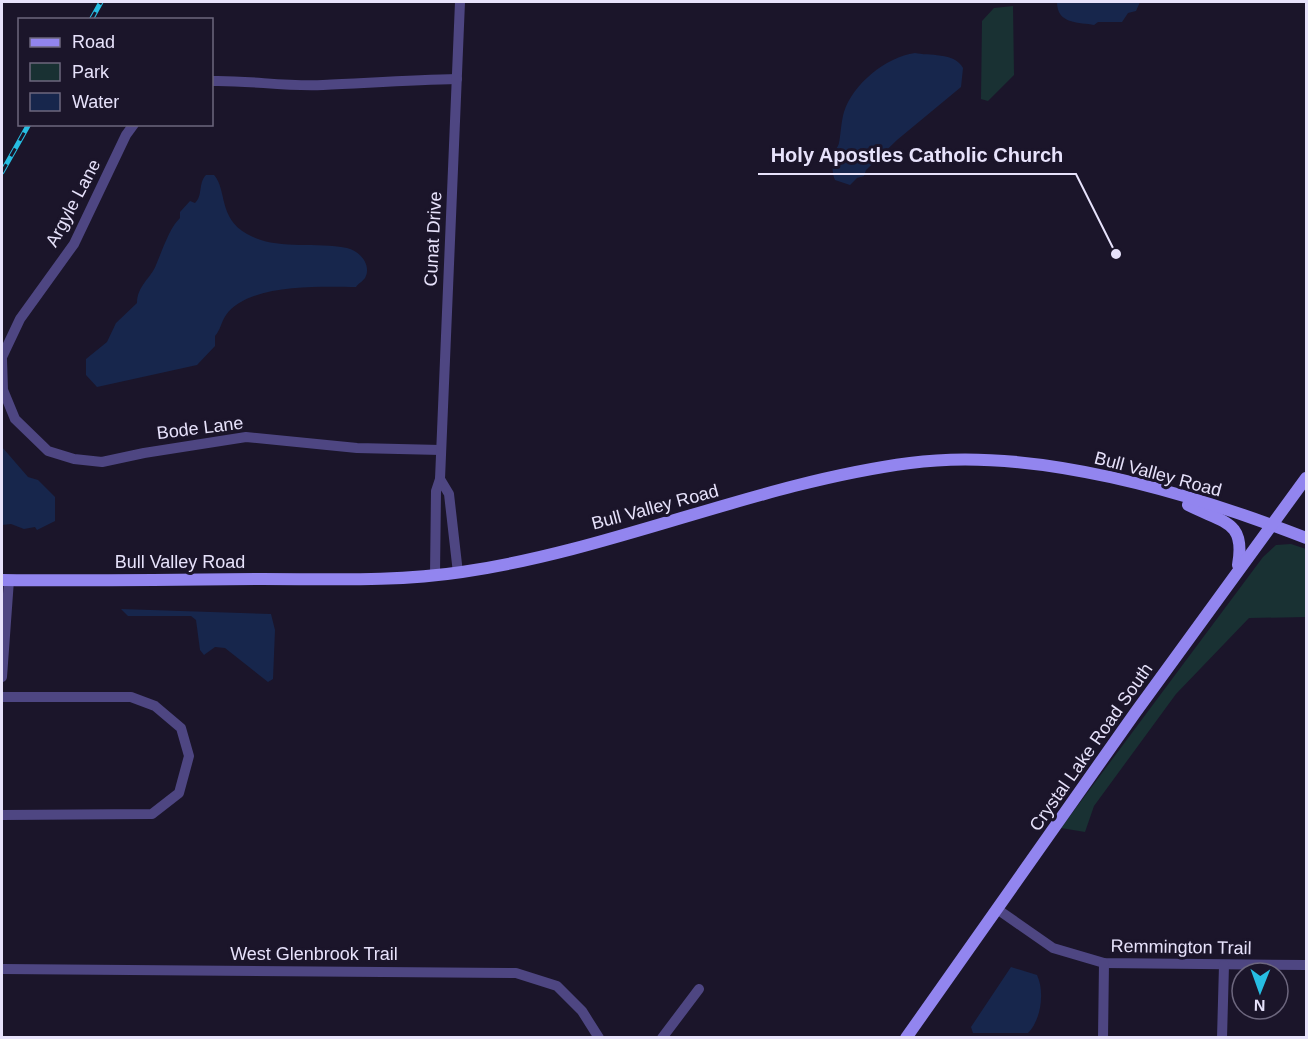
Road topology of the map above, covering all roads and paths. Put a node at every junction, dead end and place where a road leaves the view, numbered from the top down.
1 (460, 2) edge
2 (457, 79) junction
3 (213, 81) edge
4 (133, 126) edge
5 (2, 358) edge
6 (15, 419) joint
7 (441, 450) junction
8 (440, 478) junction
9 (1306, 478) edge
10 (1158, 490) junction
11 (1270, 524) junction
12 (1306, 538) edge
13 (1238, 571) junction
14 (458, 573) junction
15 (435, 575) junction
16 (5, 580) edge
17 (2, 676) edge
18 (2, 697) edge
19 (2, 815) edge
20 (997, 909) junction
21 (1104, 963) junction
22 (1224, 965) junction
23 (1306, 965) edge
24 (2, 969) edge
25 (699, 989) dead end
26 (599, 1038) edge
27 (662, 1038) edge
28 (906, 1038) edge
29 (1103, 1038) edge
30 (1222, 1038) edge

1 - 2 street, Cunat Drive
2 - 3 street
2 - 7 street, Cunat Drive
4 - 5 street, Argyle Lane
5 - 6 street, Argyle Lane
6 - 7 street, Bode Lane
7 - 8 street, Cunat Drive
8 - 14 street, Cunat Drive
8 - 15 street, Cunat Drive
9 - 11 street, Crystal Lake Road South
10 - 11 street, Bull Valley Road
10 - 13 street
10 - 14 street, Bull Valley Road
11 - 12 street, Bull Valley Road
11 - 13 street, Crystal Lake Road South
13 - 20 street, Crystal Lake Road South
14 - 15 street, Bull Valley Road
15 - 16 street, Bull Valley Road
16 - 17 street
18 - 19 street
20 - 21 street, Remmington Trail
20 - 28 street, Crystal Lake Road South
21 - 22 street, Remmington Trail
21 - 29 street
22 - 23 street, Remmington Trail
22 - 30 street
24 - 26 street, West Glenbrook Trail
25 - 27 street

